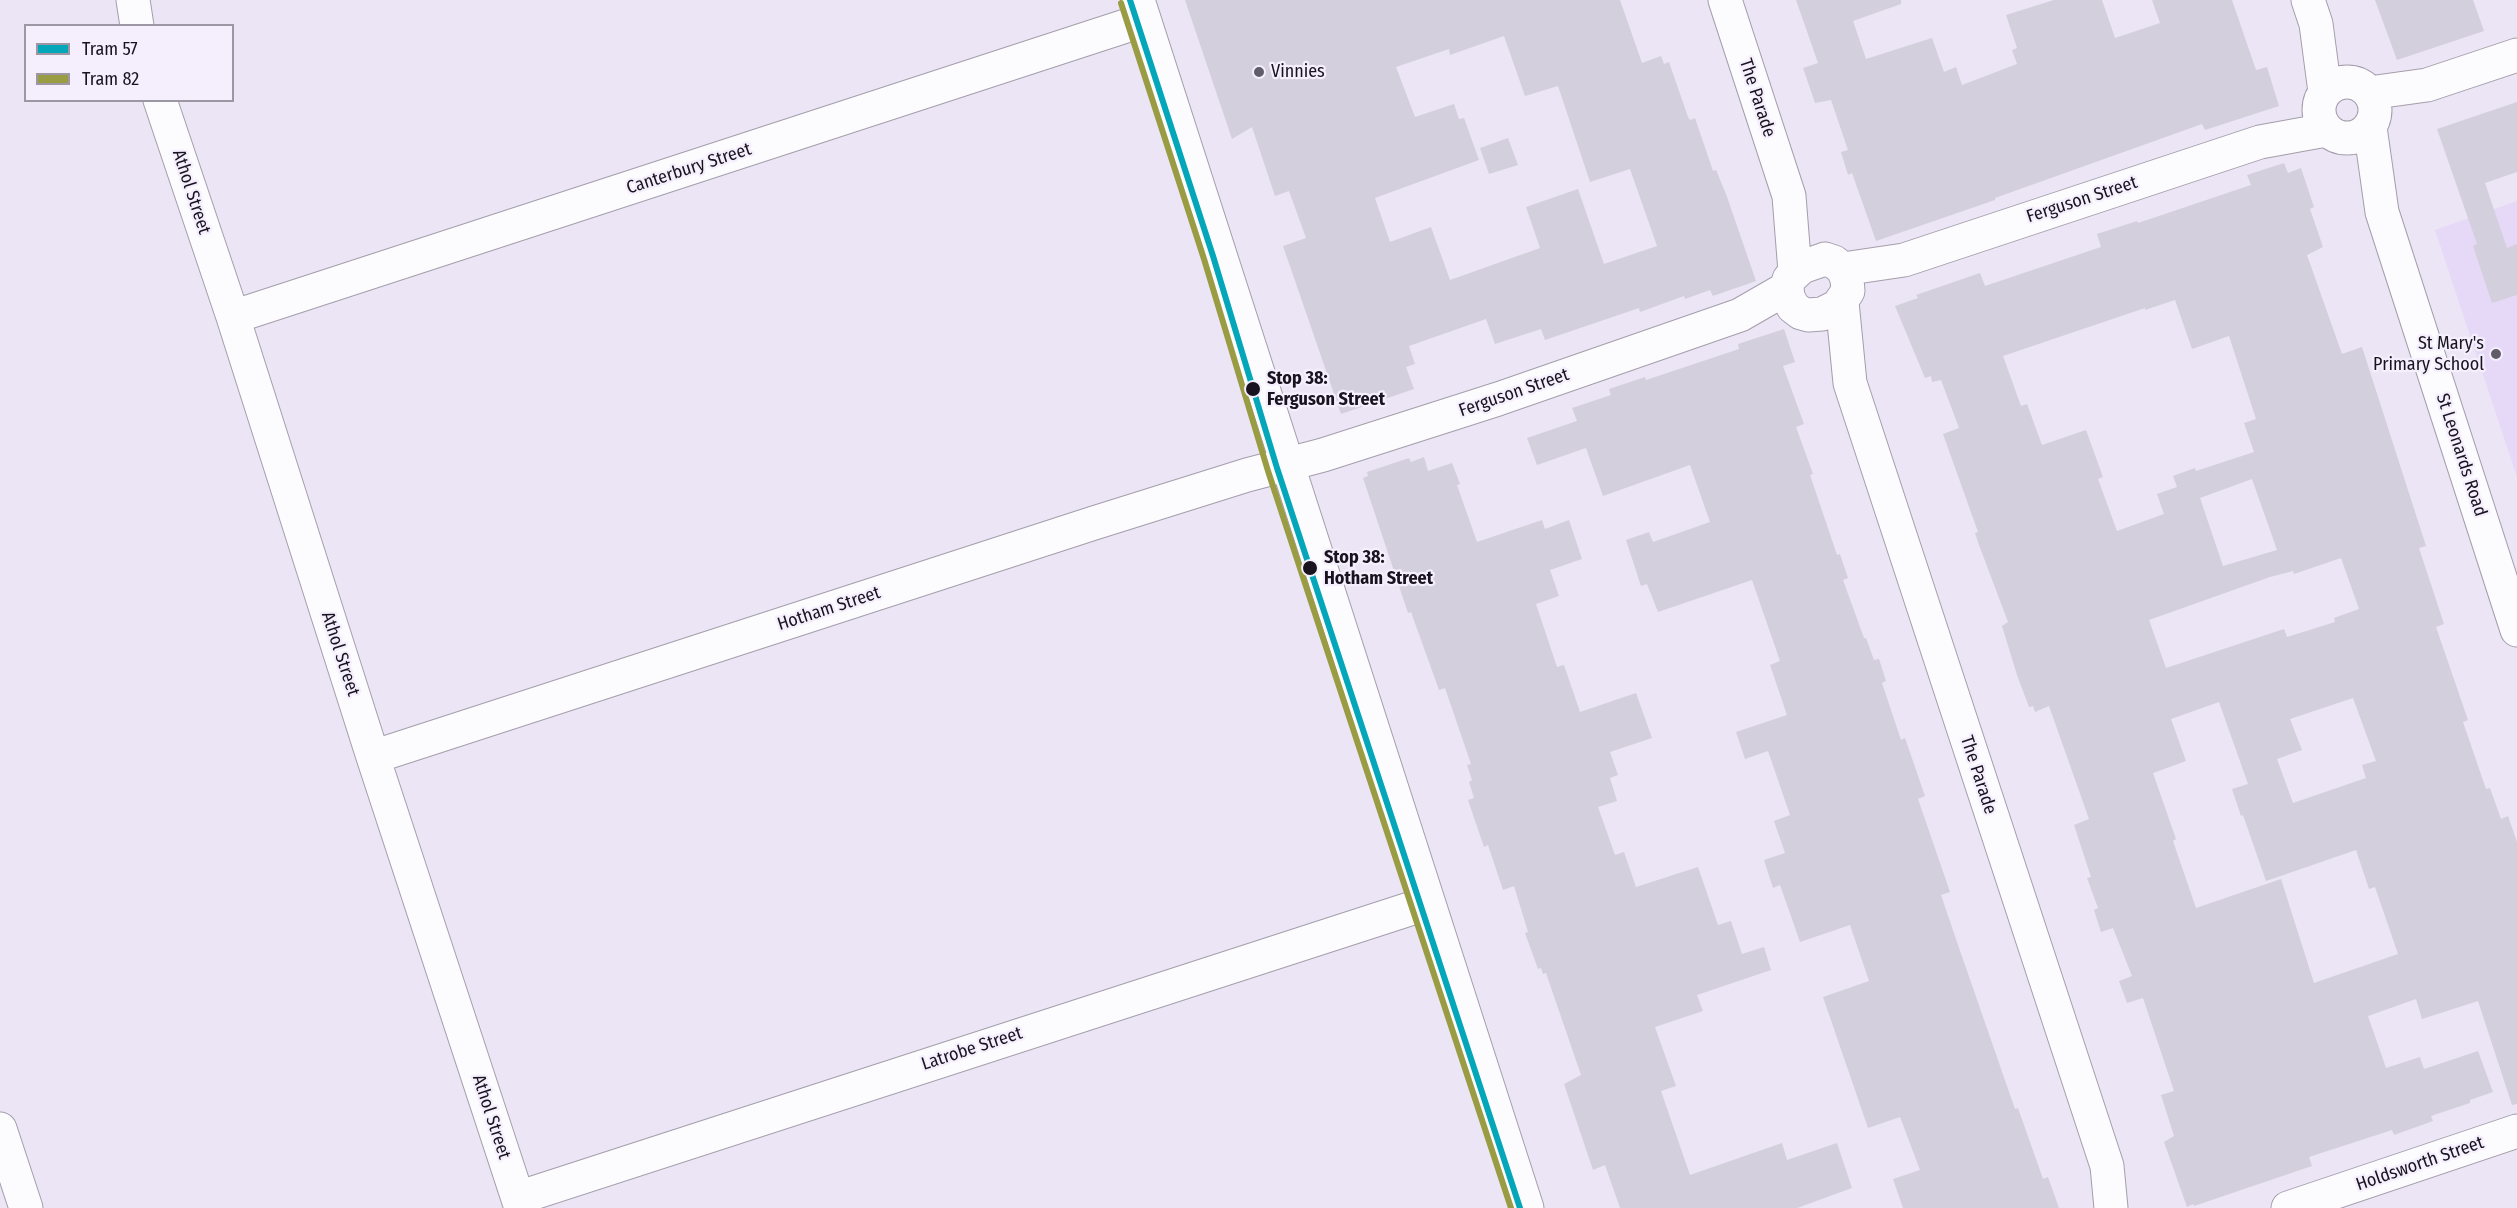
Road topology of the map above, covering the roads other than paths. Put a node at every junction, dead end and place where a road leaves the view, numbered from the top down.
1 (1725, 0) edge
2 (1141, 10) edge
3 (2312, 12) edge
4 (2517, 54) edge
5 (161, 102) edge
6 (2346, 111) junction
7 (1789, 196) junction
8 (1840, 281) junction
9 (1796, 296) junction
10 (233, 317) junction
11 (1850, 383) junction
12 (1286, 465) junction
13 (2517, 630) edge
14 (373, 757) junction
15 (1428, 903) junction
16 (0, 1130) edge
17 (2517, 1131) edge
18 (2107, 1166) junction
19 (519, 1203) edge
20 (26, 1208) edge
21 (1527, 1208) edge
22 (2111, 1208) edge
23 (2134, 1208) edge
24 (2288, 1208) edge

1 - 7 street, The Parade
2 - 10 street, Canterbury Street
2 - 12 street
3 - 6 street, St Leonards Road
4 - 6 street, Ferguson Street
5 - 10 street, Athol Street
6 - 8 street, Ferguson Street
6 - 13 street, St Leonards Road
7 - 8 street, The Parade
7 - 9 street, The Parade
8 - 9 street
8 - 9 street
8 - 11 street, The Parade
9 - 11 street, The Parade
9 - 12 street, Ferguson Street
10 - 14 street, Athol Street
11 - 18 street, The Parade
12 - 14 street, Hotham Street
12 - 15 street
14 - 19 street, Athol Street
15 - 19 street, Latrobe Street
15 - 21 street
16 - 20 street
17 - 24 street, Holdsworth Street
18 - 22 street, The Parade
18 - 23 street, The Parade

